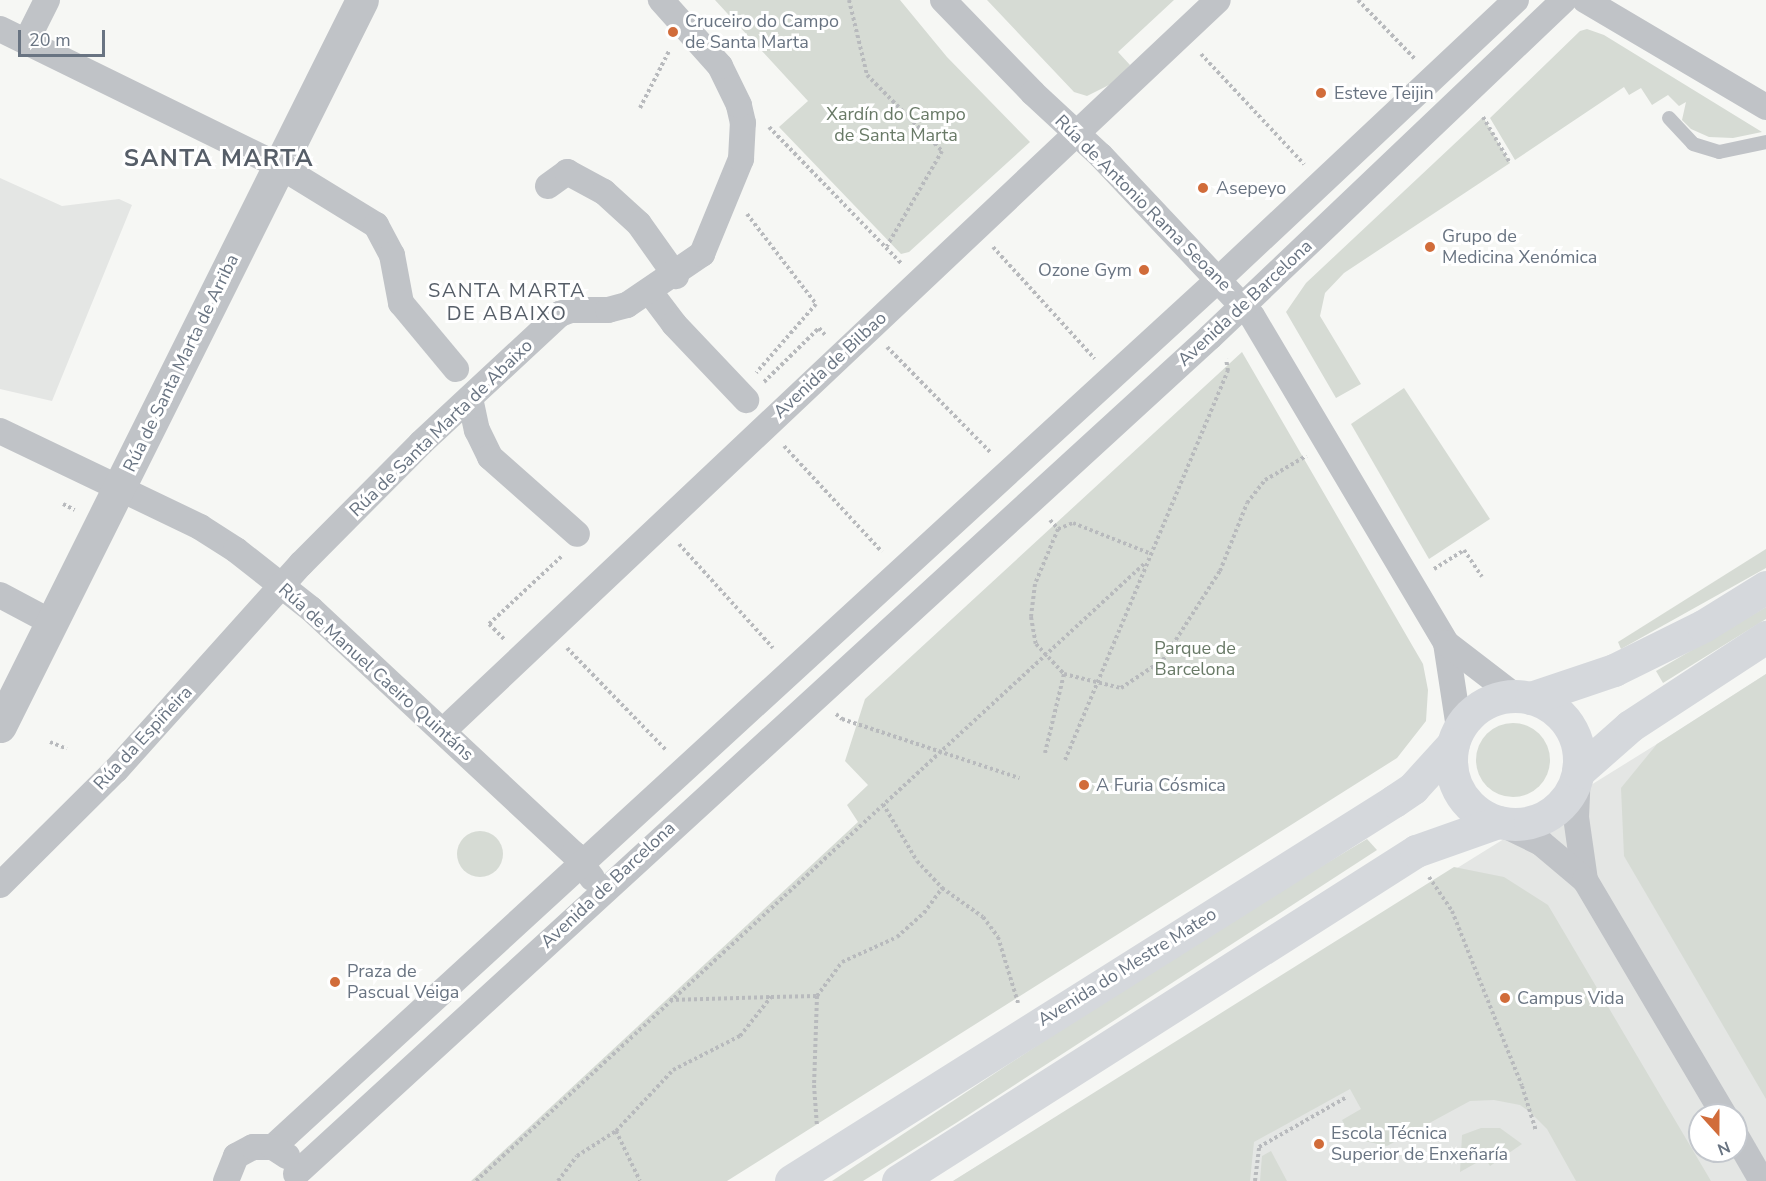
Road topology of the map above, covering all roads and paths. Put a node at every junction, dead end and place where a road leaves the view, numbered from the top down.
1 (47, 0) edge
2 (362, 0) edge
3 (661, 0) edge
4 (849, 0) edge
5 (943, 0) edge
6 (1218, 0) edge
7 (1358, 0) edge
8 (1516, 0) edge
9 (1564, 0) edge
10 (1585, 0) edge
11 (0, 29) edge
12 (26, 42) junction
13 (671, 47) dead end
14 (1196, 49) dead end
15 (1419, 64) dead end
16 (1766, 107) edge
17 (640, 108) dead end
18 (1483, 117) dead end
19 (1669, 118) dead end
20 (743, 123) junction
21 (1077, 134) junction
22 (1766, 142) edge
23 (1510, 163) dead end
24 (278, 165) junction
25 (1308, 168) dead end
26 (548, 186) dead end
27 (730, 192) junction
28 (988, 242) dead end
29 (887, 246) junction
30 (903, 265) dead end
31 (676, 276) junction
32 (1220, 278) junction
33 (650, 292) junction
34 (1244, 305) junction
35 (808, 339) dead end
36 (882, 341) dead end
37 (1225, 355) dead end
38 (1097, 361) dead end
39 (456, 369) dead end
40 (749, 393) junction
41 (470, 398) junction
42 (0, 431) edge
43 (777, 439) dead end
44 (992, 453) dead end
45 (1309, 454) dead end
46 (119, 488) junction
47 (1047, 516) dead end
48 (1058, 529) junction
49 (672, 537) dead end
50 (571, 543) joint
51 (1149, 553) junction
52 (889, 562) junction
53 (1145, 563) junction
54 (1434, 569) dead end
55 (1482, 577) dead end
56 (282, 586) junction
57 (1766, 587) edge
58 (0, 595) edge
59 (921, 599) junction
60 (51, 622) junction
61 (1766, 638) edge
62 (560, 641) dead end
63 (1446, 643) junction
64 (508, 644) dead end
65 (773, 648) dead end
66 (1045, 654) junction
67 (1064, 674) junction
68 (1096, 684) junction
69 (1523, 697) junction
70 (831, 710) dead end
71 (0, 726) edge
72 (442, 731) junction
73 (1456, 736) junction
74 (50, 741) dead end
75 (67, 749) dead end
76 (666, 750) dead end
77 (939, 752) junction
78 (1045, 753) dead end
79 (1065, 760) dead end
80 (1578, 772) junction
81 (1019, 778) dead end
82 (883, 804) junction
83 (1498, 822) junction
84 (583, 862) junction
85 (1426, 874) dead end
86 (1585, 880) junction
87 (0, 885) edge
88 (942, 888) junction
89 (595, 897) junction
90 (817, 996) junction
91 (771, 997) junction
92 (669, 1000) junction
93 (1019, 1007) dead end
94 (1347, 1097) dead end
95 (1717, 1103) edge
96 (616, 1131) junction
97 (819, 1131) dead end
98 (1536, 1131) dead end
99 (273, 1147) junction
100 (1748, 1157) edge
101 (297, 1177) edge
102 (226, 1181) edge
103 (476, 1181) edge
104 (558, 1181) edge
105 (640, 1181) edge
106 (791, 1181) edge
107 (898, 1181) edge
108 (1255, 1181) edge
109 (1762, 1181) edge

1 - 12 street
2 - 24 street, Rúa de Santa Marta de Arriba
3 - 20 street
4 - 29 path
5 - 21 street, Rúa de Antonio Rama Seoane
6 - 21 street, Avenida de Bilbao
7 - 15 path
8 - 32 street, Avenida de Barcelona
9 - 34 street, Avenida de Barcelona
10 - 16 street
11 - 12 street
12 - 24 street
13 - 17 path
14 - 25 path
18 - 23 path
19 - 22 lane
20 - 27 street, Rúa de Santa Marta de Abaixo
20 - 29 path
21 - 32 street, Rúa de Antonio Rama Seoane
21 - 72 street, Avenida de Bilbao
24 - 39 street
24 - 46 street, Rúa de Santa Marta de Arriba
26 - 31 street
27 - 31 street, Rúa de Santa Marta de Abaixo
27 - 40 path
28 - 38 path
29 - 30 path
31 - 33 street, Rúa de Santa Marta de Abaixo
32 - 34 street, Rúa de Antonio Rama Seoane
32 - 52 street, Avenida de Barcelona
33 - 40 street
33 - 41 street, Rúa de Santa Marta de Abaixo
34 - 59 street, Avenida de Barcelona
34 - 63 street, Rúa de Antonio Rama Seoane
35 - 40 path
36 - 44 path
37 - 51 path
41 - 50 street
41 - 56 street, Rúa de Santa Marta de Abaixo
42 - 46 street, Rúa de Manuel Caeiro Quintáns
43 - 52 path
45 - 68 path
46 - 56 street, Rúa de Manuel Caeiro Quintáns
46 - 60 street, Rúa de Santa Marta de Arriba
47 - 48 path
48 - 51 path
48 - 66 path
49 - 65 path
50 - 64 path
51 - 53 path
52 - 59 street
52 - 84 street, Avenida de Barcelona
53 - 66 path
53 - 68 path
54 - 55 path
56 - 72 street, Rúa de Manuel Caeiro Quintáns
56 - 87 street, Rúa da Espiñeira
57 - 69 main road
58 - 60 street
59 - 89 street, Avenida de Barcelona
60 - 71 street, Rúa de Santa Marta de Arriba
61 - 80 main road
62 - 76 path
63 - 69 street, Rúa de Antonio Rama Seoane
63 - 73 street, Rúa de Antonio Rama Seoane
66 - 67 path
66 - 77 path
67 - 68 path
67 - 78 path
68 - 79 path
69 - 73 main road
69 - 80 main road
70 - 77 path
72 - 84 street, Rúa de Manuel Caeiro Quintáns
73 - 83 main road
73 - 106 main road, Avenida do Mestre Mateo
74 - 75 path
77 - 81 path
77 - 82 path
80 - 83 main road
80 - 86 street
82 - 88 path
82 - 92 path
83 - 86 street
83 - 107 main road
84 - 89 street, Rúa de Manuel Caeiro Quintáns
84 - 99 street, Avenida de Barcelona
85 - 98 path
86 - 95 street
88 - 90 path
88 - 93 path
89 - 101 street, Avenida de Barcelona
90 - 91 path
90 - 97 path
91 - 92 path
91 - 96 path
92 - 103 path
94 - 108 path
96 - 104 path
96 - 105 path
99 - 101 street, Avenida de Barcelona
99 - 102 street
100 - 109 street

